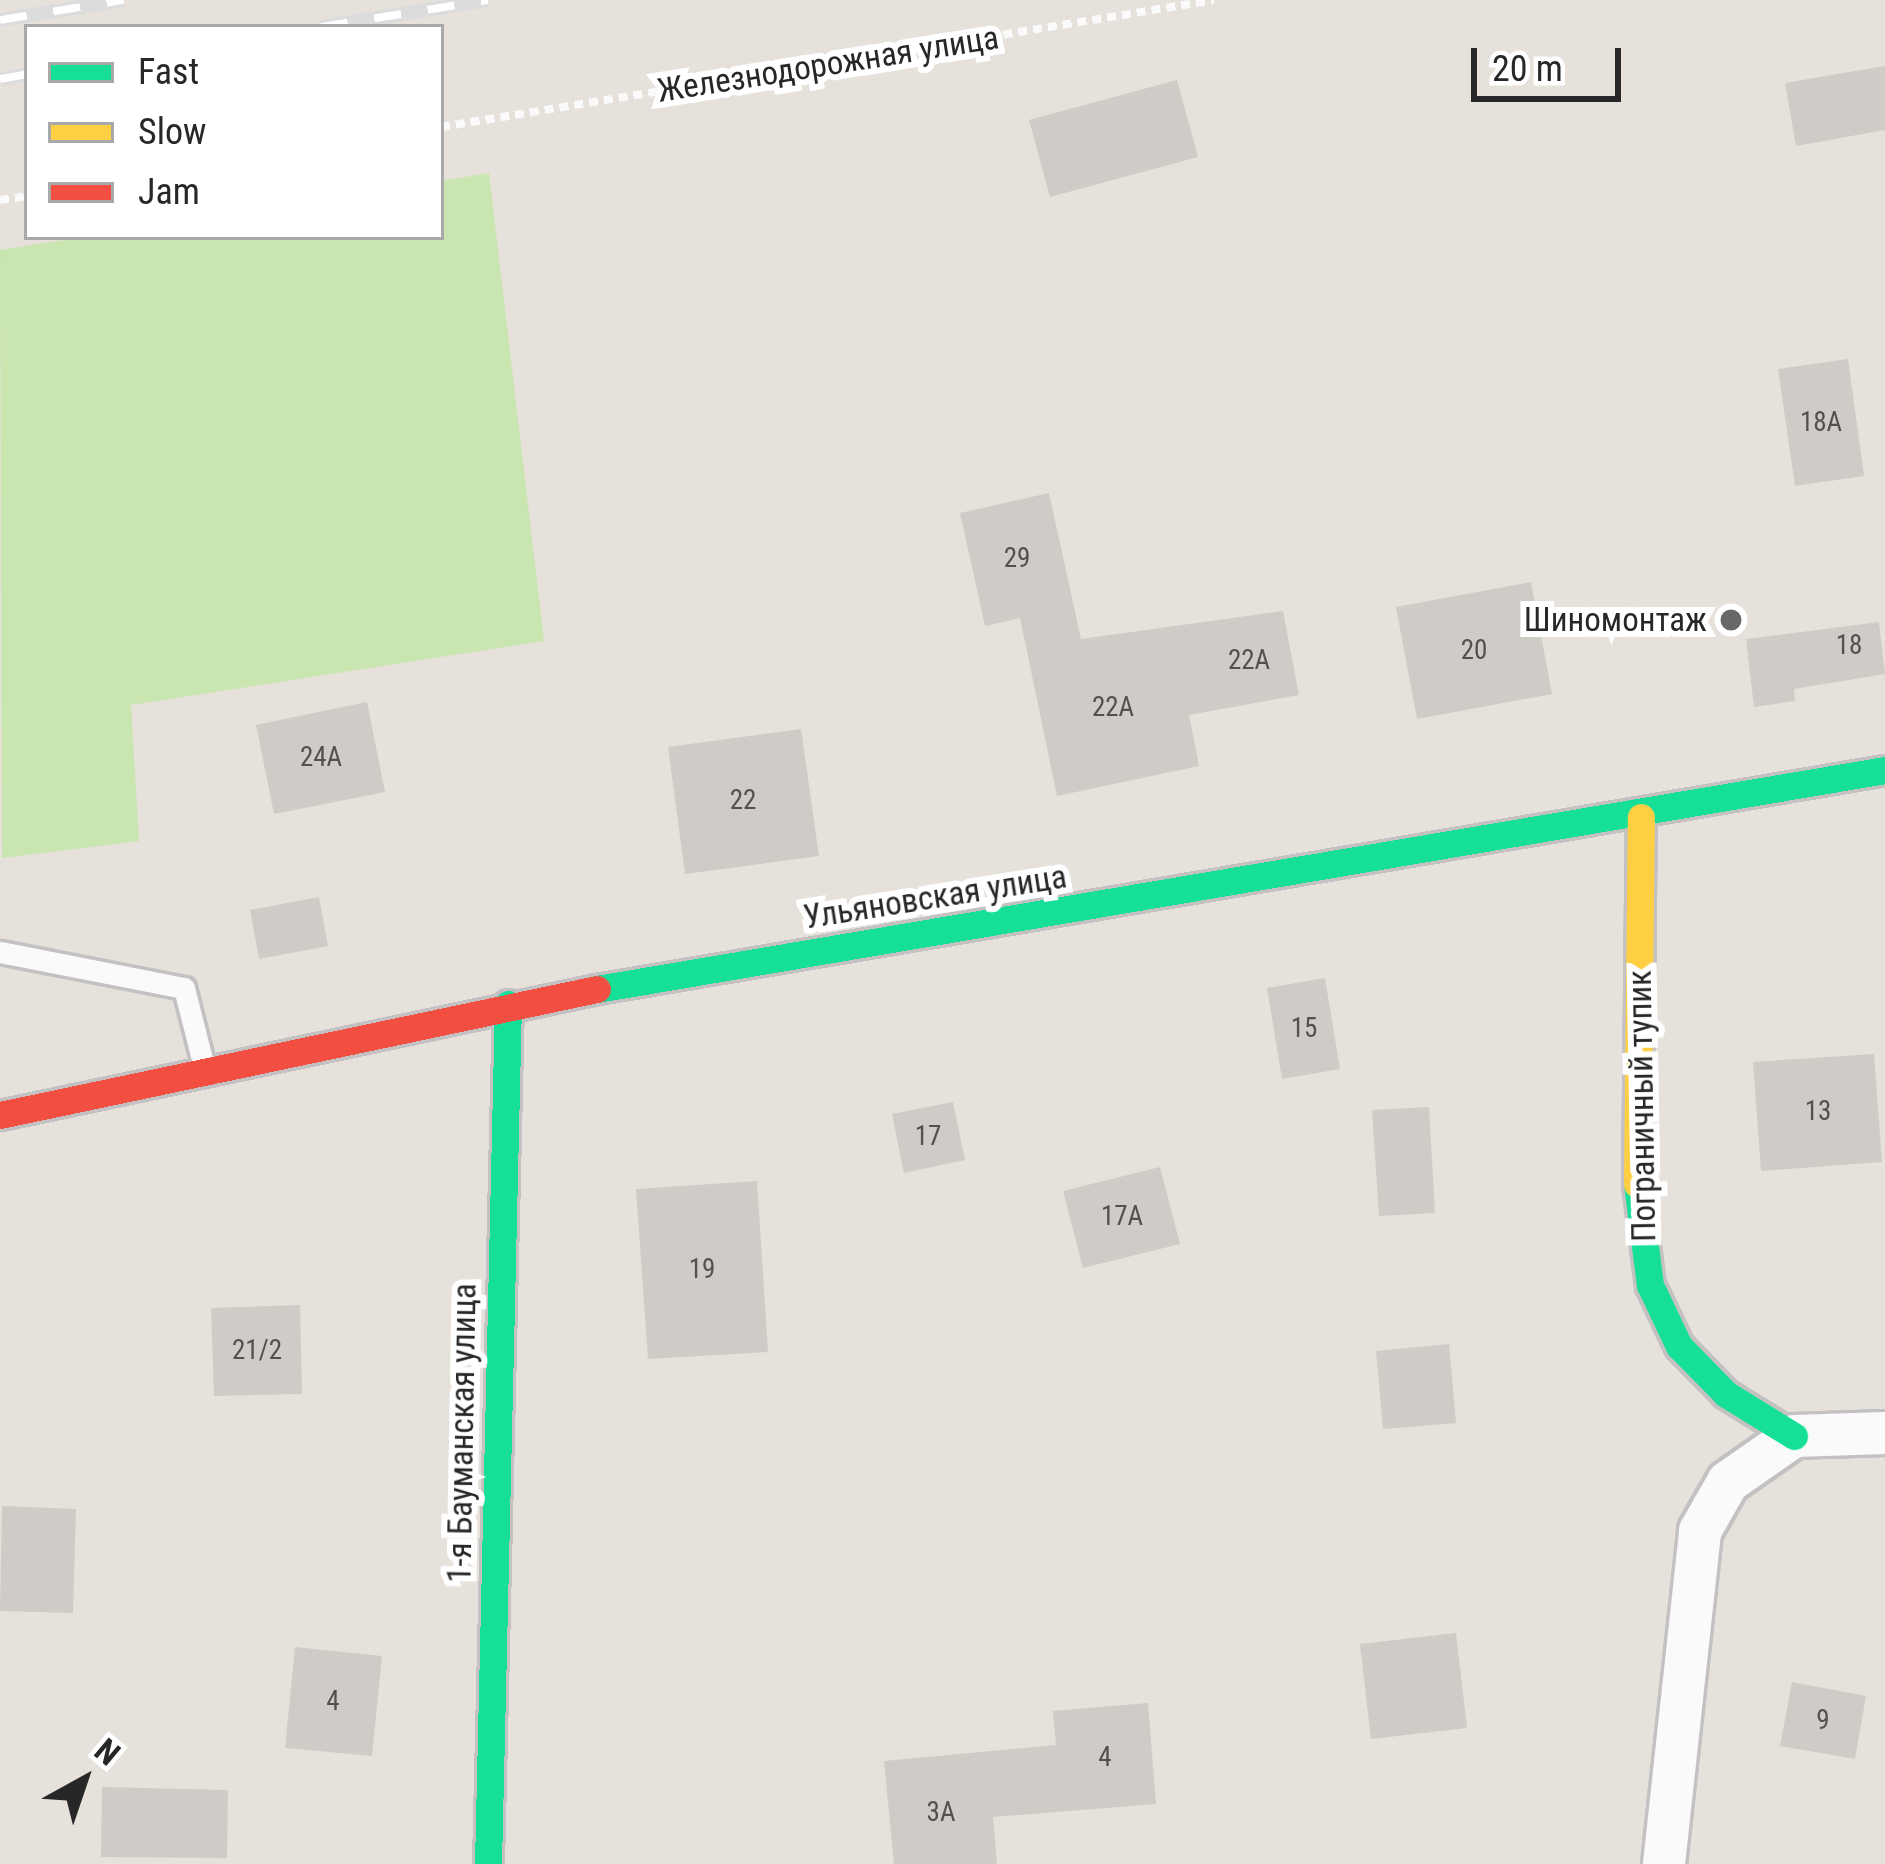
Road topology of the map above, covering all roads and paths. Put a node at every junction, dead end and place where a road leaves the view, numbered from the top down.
1 (1214, 0) edge
2 (444, 128) edge
3 (1885, 770) edge
4 (1641, 817) junction
5 (0, 952) edge
6 (508, 1004) junction
7 (205, 1070) junction
8 (0, 1114) edge
9 (1885, 1433) edge
10 (1794, 1436) junction
11 (488, 1864) edge
12 (1664, 1864) edge

1 - 2 path, Железнодорожная улица
3 - 4 street, Ульяновская улица
4 - 6 street, Ульяновская улица
4 - 10 street, Пограничный тупик
5 - 7 lane
6 - 7 street, Ульяновская улица
6 - 11 street, 1-я Бауманская улица
7 - 8 street, Ульяновская улица
9 - 10 street
10 - 12 street

